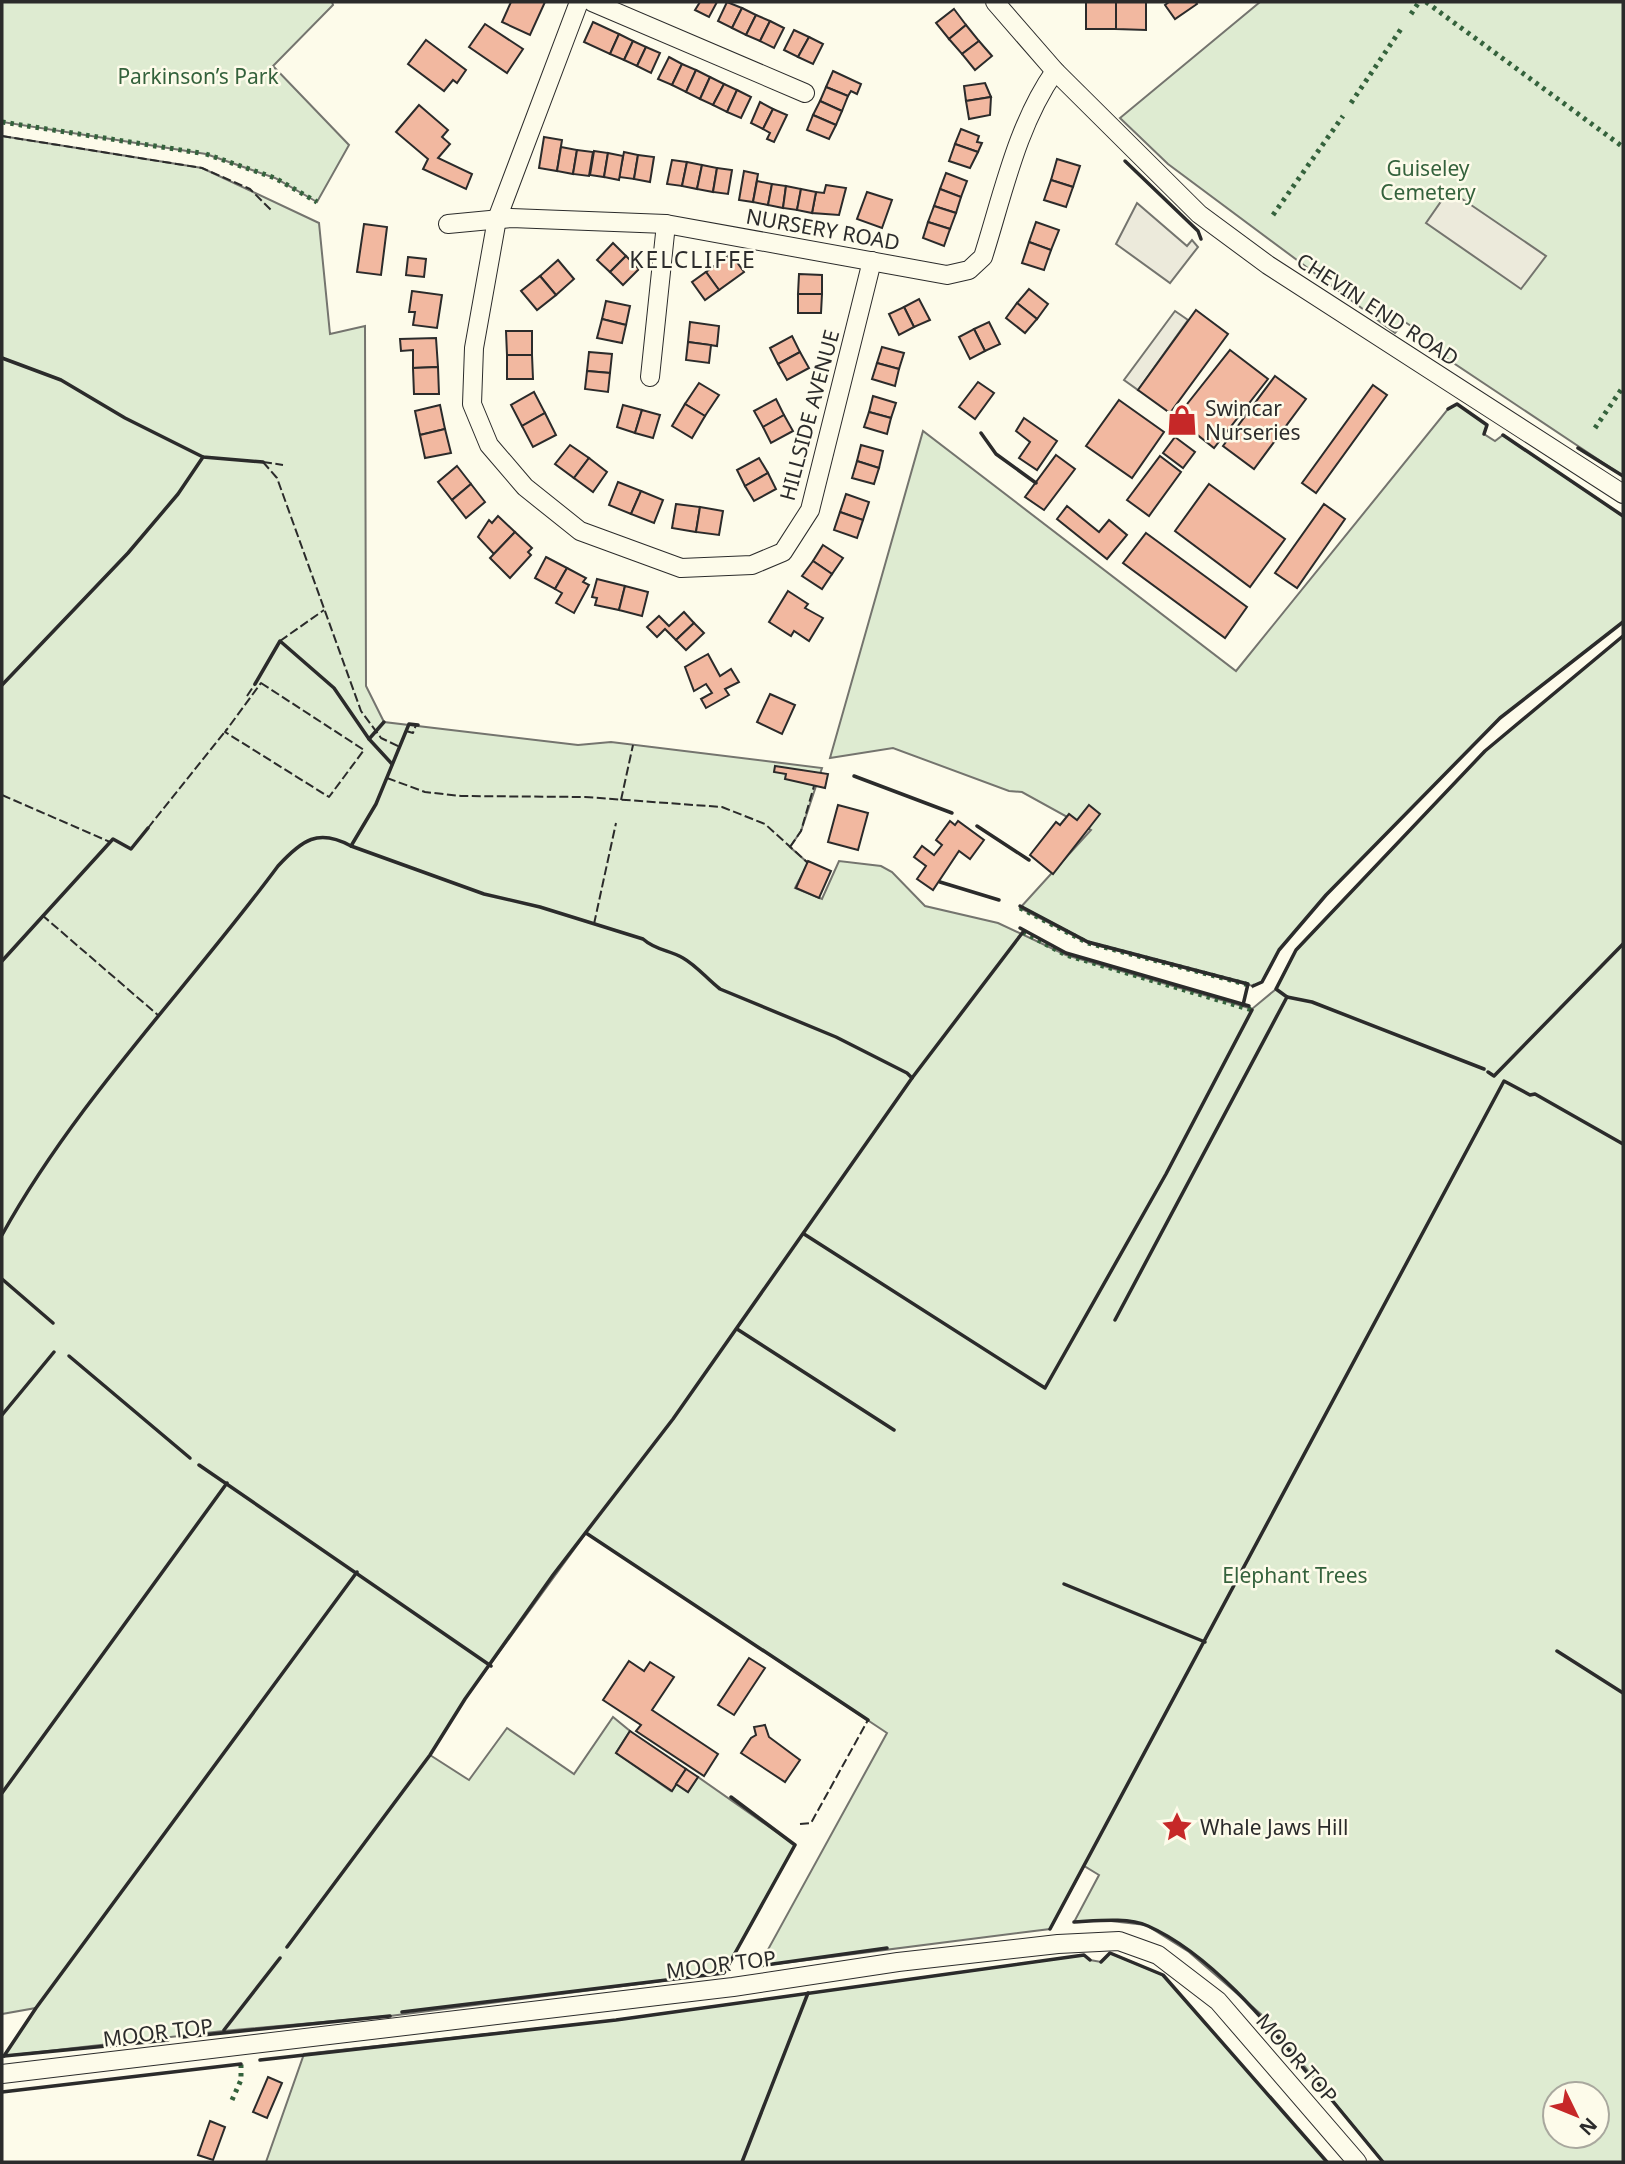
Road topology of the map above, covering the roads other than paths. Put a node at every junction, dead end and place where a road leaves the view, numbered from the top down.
1 (579, 2) edge
2 (592, 2) edge
3 (995, 2) edge
4 (1055, 71) junction
5 (805, 93) dead end
6 (496, 219) junction
7 (448, 224) dead end
8 (666, 224) junction
9 (872, 261) junction
10 (650, 377) dead end
11 (1623, 494) edge
12 (2, 2074) edge
13 (1357, 2162) edge

1 - 6 street, HILLSIDE AVENUE
2 - 5 street
3 - 4 street, CHEVIN END ROAD
4 - 9 street, NURSERY ROAD
4 - 11 street, CHEVIN END ROAD
6 - 7 street, NURSERY ROAD
6 - 8 street, NURSERY ROAD
6 - 9 street, HILLSIDE AVENUE
8 - 9 street, NURSERY ROAD
8 - 10 street
12 - 13 street, MOOR TOP

